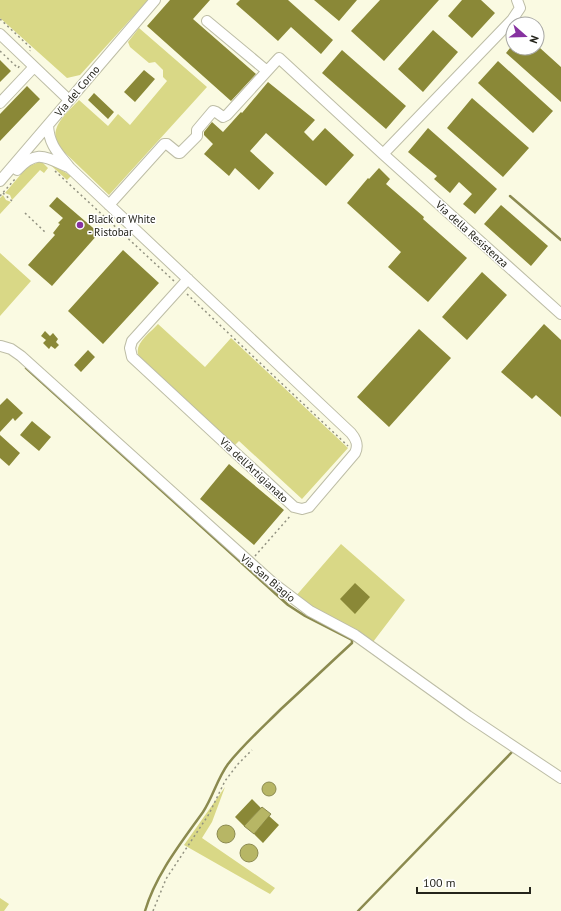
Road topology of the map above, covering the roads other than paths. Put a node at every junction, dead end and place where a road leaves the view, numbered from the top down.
1 (155, 0) edge
2 (516, 0) edge
3 (207, 21) dead end
4 (0, 34) edge
5 (34, 67) junction
6 (267, 71) junction
7 (69, 100) junction
8 (0, 103) edge
9 (48, 125) junction
10 (36, 140) junction
11 (383, 154) junction
12 (70, 168) junction
13 (0, 182) edge
14 (109, 205) junction
15 (188, 279) junction
16 (561, 314) edge
17 (0, 347) edge
18 (561, 778) edge

1 - 7 street, Via del Corno
2 - 11 street
3 - 6 street
4 - 5 street
5 - 7 street
5 - 8 street
6 - 11 street, Via della Resistenza
6 - 14 street
7 - 9 street, Via del Corno
9 - 10 street, Via del Corno
9 - 12 street, Via dell'Artigianato
10 - 12 street
10 - 13 street, Via del Corno
11 - 16 street, Via della Resistenza
12 - 13 street
12 - 14 street, Via dell'Artigianato
14 - 15 street, Via dell'Artigianato
15 - 15 street, Via dell'Artigianato
17 - 18 street, Via San Biagio

